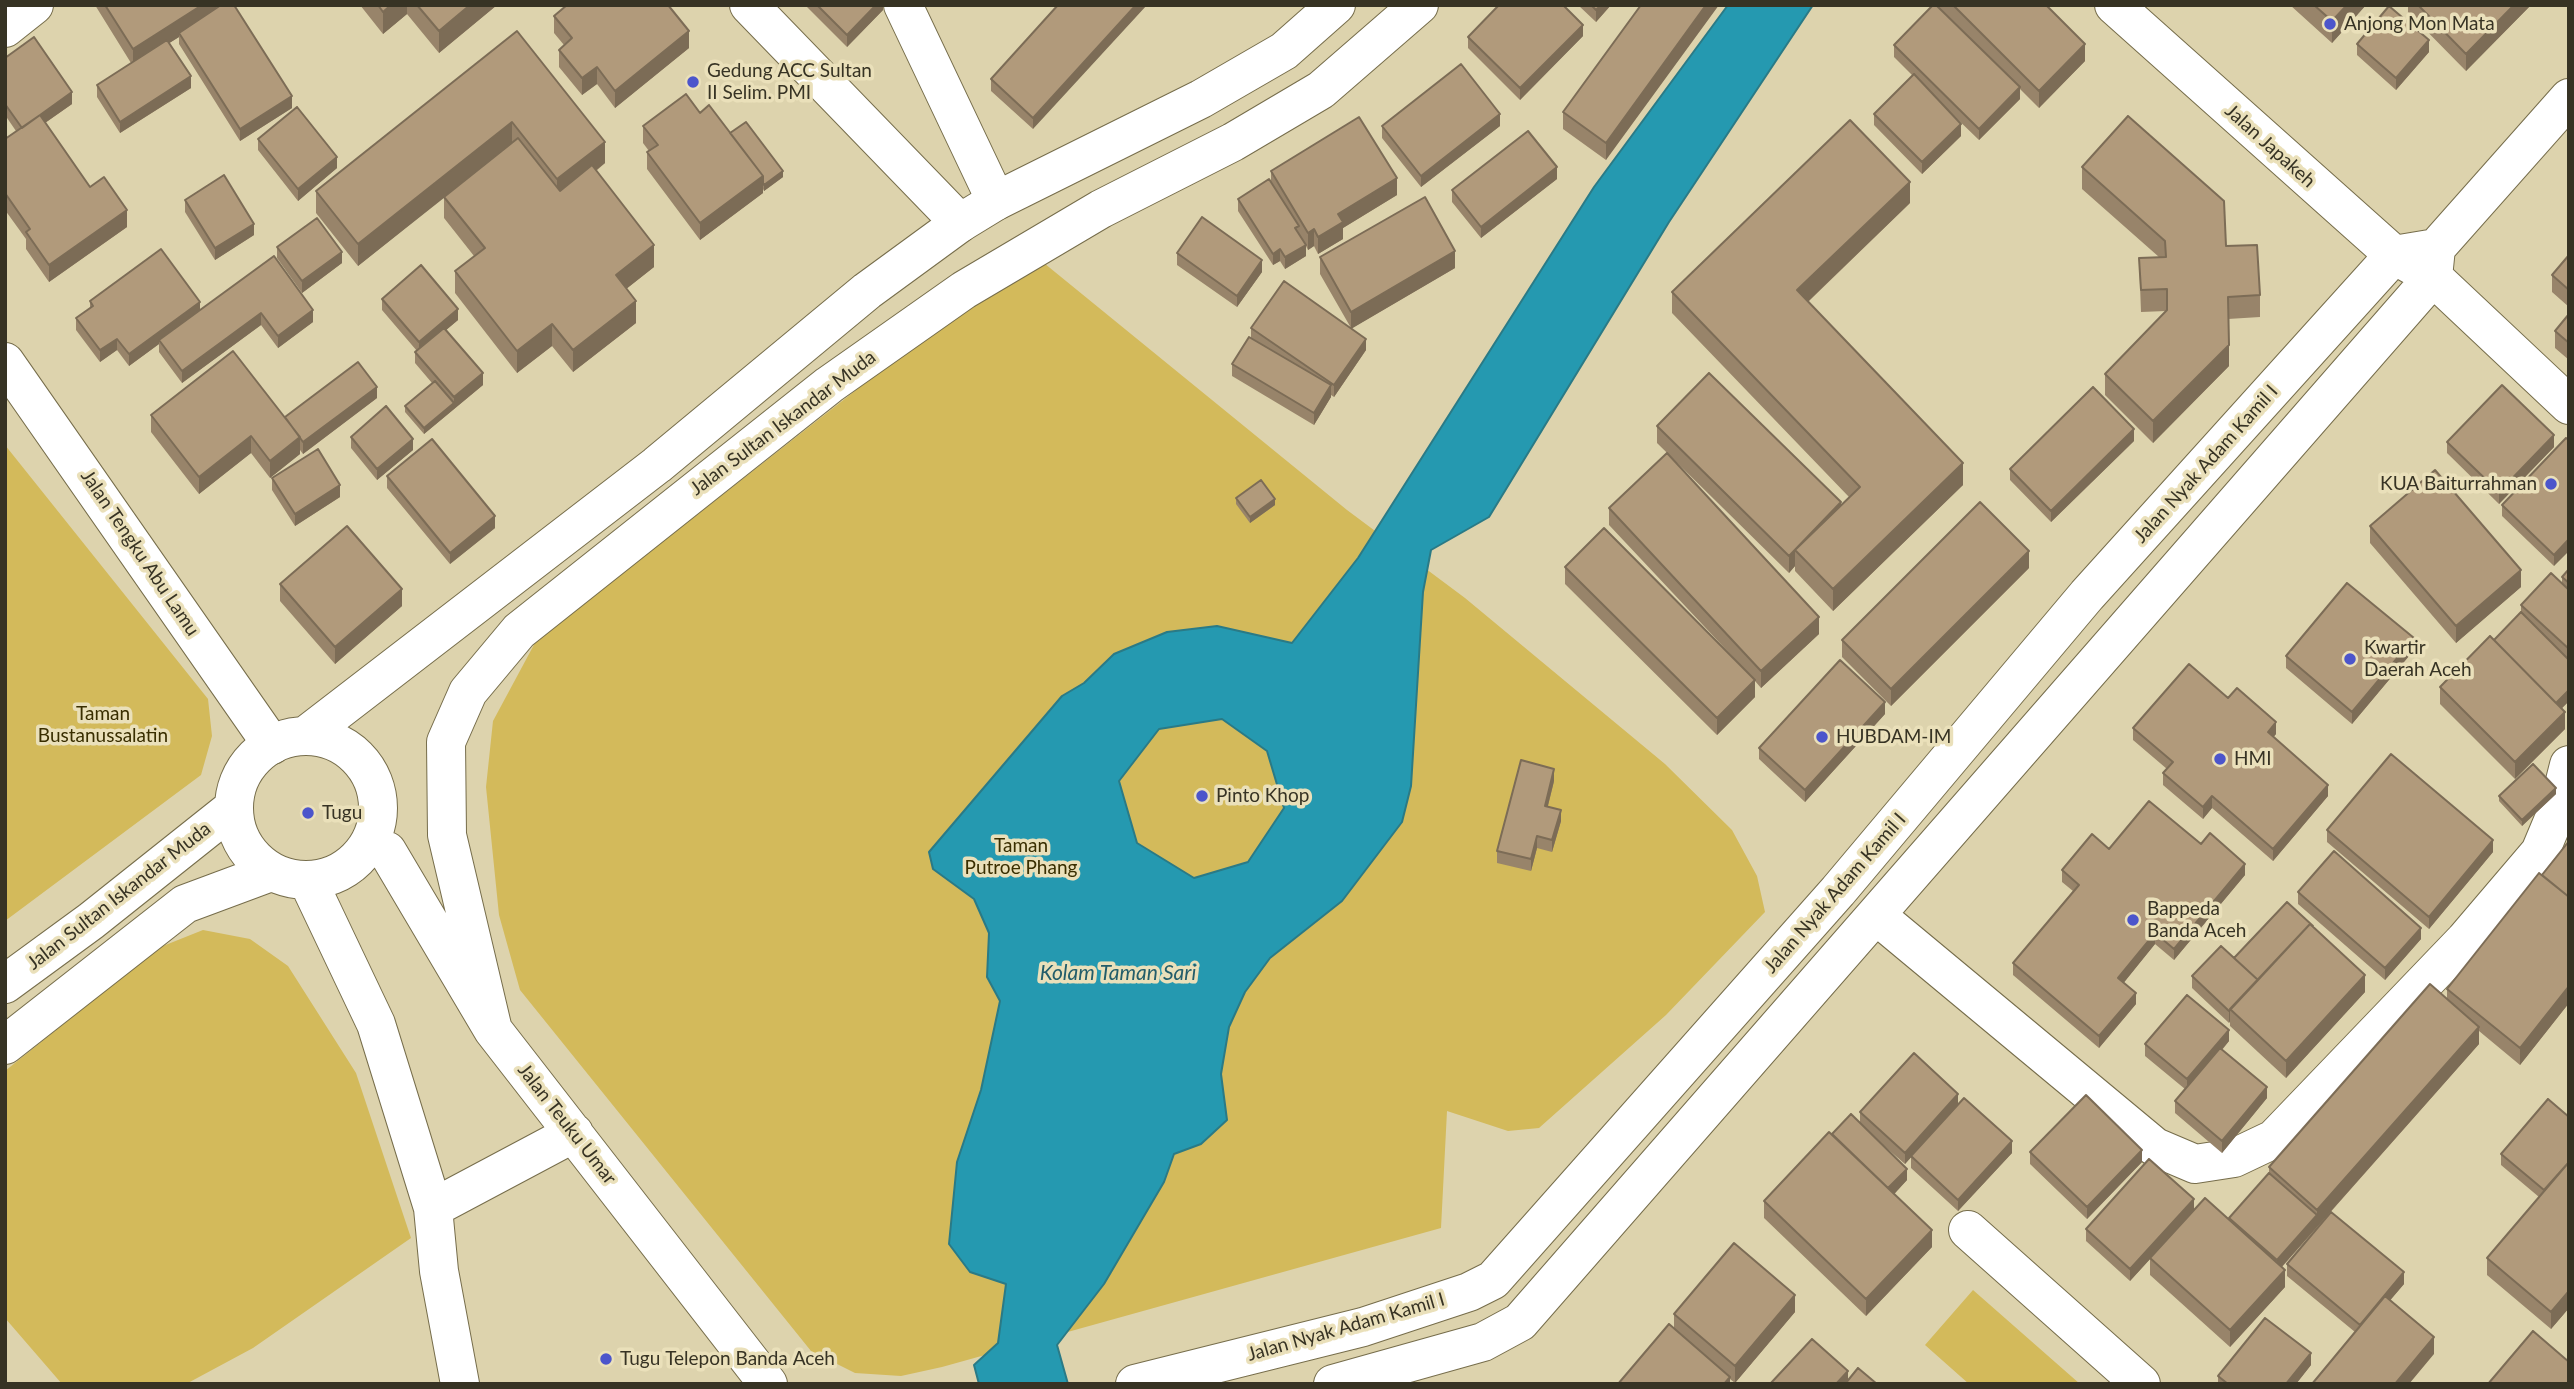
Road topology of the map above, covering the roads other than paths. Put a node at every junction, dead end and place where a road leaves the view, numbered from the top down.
1 (34, 5) edge
2 (749, 5) edge
3 (903, 5) edge
4 (1336, 5) edge
5 (1419, 5) edge
6 (2115, 5) edge
7 (5, 28) edge
8 (2569, 98) edge
9 (996, 201) junction
10 (960, 223) junction
11 (2394, 256) junction
12 (2434, 263) junction
13 (5, 362) edge
14 (2569, 405) edge
15 (288, 741) junction
16 (2569, 765) edge
17 (233, 808) junction
18 (387, 851) dead end
19 (271, 872) junction
20 (308, 881) junction
21 (1877, 916) junction
22 (5, 984) edge
23 (493, 1030) junction
24 (5, 1045) edge
25 (574, 1133) junction
26 (433, 1208) junction
27 (1968, 1230) dead end
28 (1363, 1327) junction
29 (1385, 1378) edge
30 (1141, 1382) edge
31 (460, 1384) edge
32 (768, 1384) edge
33 (1333, 1384) edge
34 (2141, 1384) edge

1 - 7 main road
2 - 10 main road
3 - 9 main road
4 - 9 main road
5 - 23 main road, Jalan Sultan Iskandar Muda
6 - 11 main road, Jalan Japakeh
8 - 12 main road
9 - 10 main road
10 - 15 main road
11 - 12 main road, Jalan Japakeh
11 - 28 main road, Jalan Nyak Adam Kamil I
12 - 14 main road, Jalan Japakeh
12 - 21 main road
13 - 15 main road, Jalan Tengku Abu Lamu
15 - 17 main road
15 - 20 main road
16 - 21 main road
17 - 19 main road
17 - 22 main road, Jalan Sultan Iskandar Muda
18 - 23 main road, Jalan Teuku Umar
19 - 20 main road
19 - 24 main road
20 - 26 main road
21 - 29 main road
23 - 25 main road, Jalan Teuku Umar
25 - 26 main road
25 - 32 main road, Jalan Teuku Umar
26 - 31 main road
27 - 34 main road
28 - 29 main road
28 - 30 main road, Jalan Nyak Adam Kamil I
29 - 33 main road

